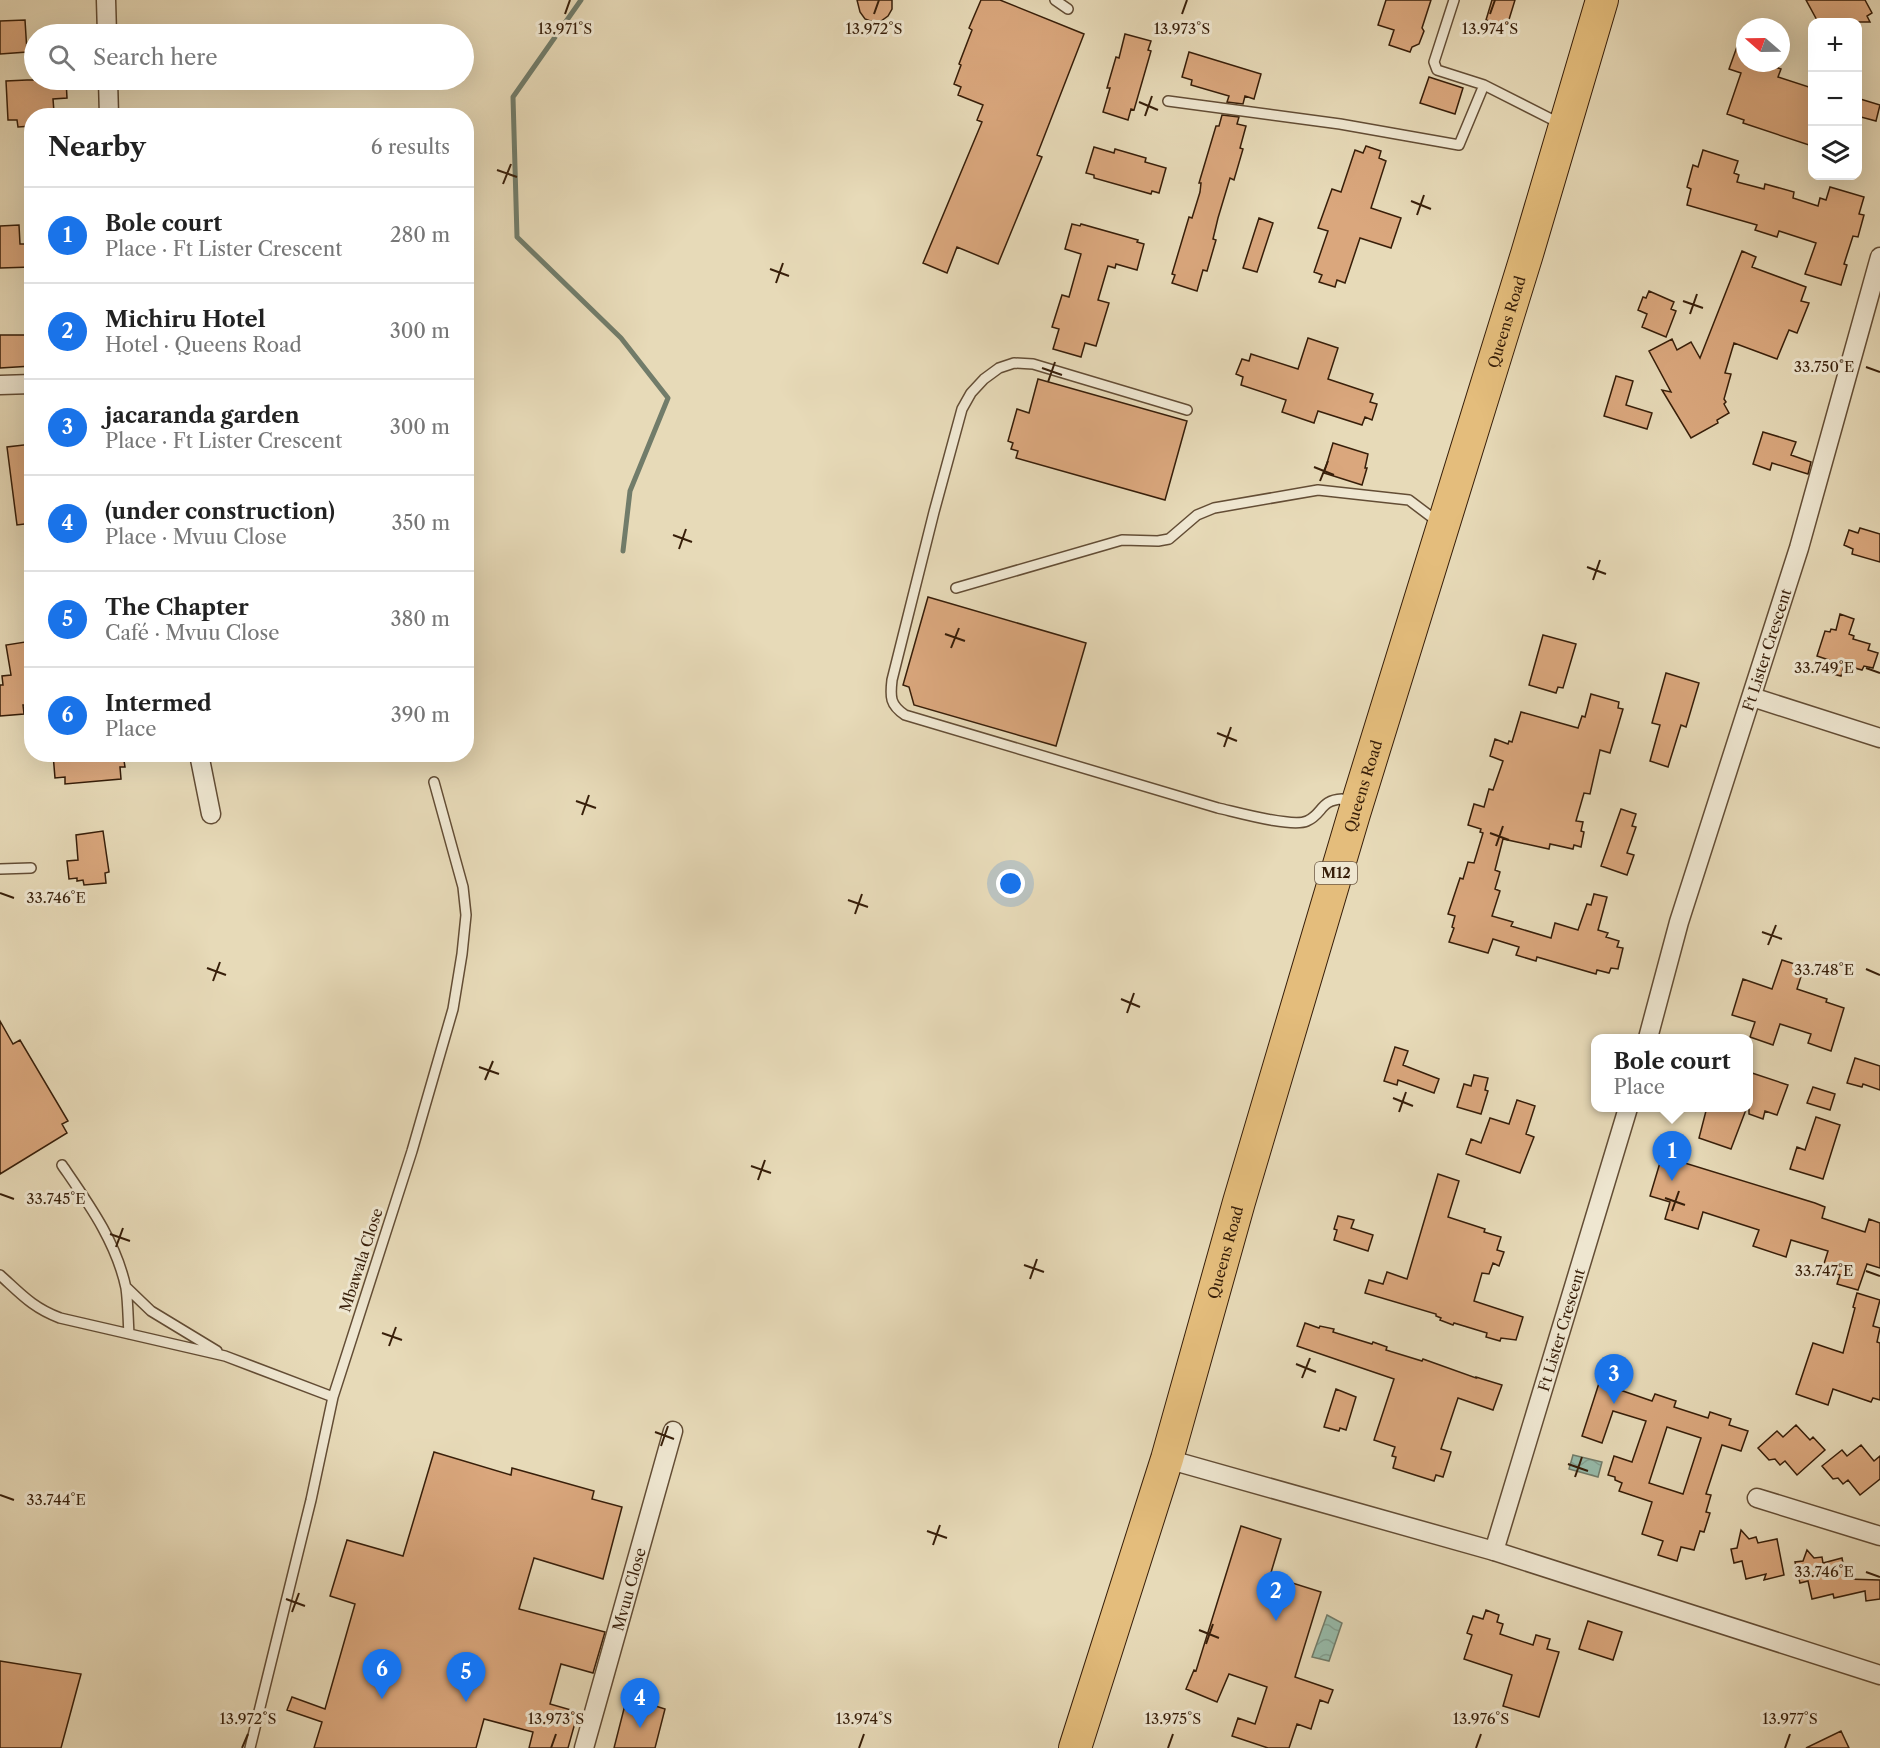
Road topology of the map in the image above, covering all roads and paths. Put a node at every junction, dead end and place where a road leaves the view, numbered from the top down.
1 (106, 0) edge
2 (1055, 0) edge
3 (1454, 0) edge
4 (1602, 0) edge
5 (1068, 9) dead end
6 (107, 24) edge
7 (1484, 85) junction
8 (108, 90) edge
9 (1168, 101) dead end
10 (109, 108) edge
11 (1564, 125) junction
12 (1880, 257) edge
13 (1874, 303) edge
14 (24, 384) edge
15 (0, 385) edge
16 (1187, 410) dead end
17 (1443, 526) junction
18 (956, 588) dead end
19 (1752, 697) junction
20 (1880, 738) edge
21 (201, 762) edge
22 (434, 782) dead end
23 (211, 814) dead end
24 (1354, 814) junction
25 (0, 868) edge
26 (31, 868) dead end
27 (1649, 1034) edge
28 (1626, 1112) edge
29 (62, 1165) dead end
30 (0, 1275) edge
31 (126, 1287) junction
32 (129, 1334) junction
33 (225, 1356) junction
34 (333, 1397) junction
35 (673, 1431) dead end
36 (1167, 1459) junction
37 (1757, 1498) dead end
38 (1880, 1536) edge
39 (1494, 1551) junction
40 (1880, 1675) edge
41 (250, 1748) edge
42 (584, 1748) edge
43 (1075, 1748) edge

1 - 6 street
2 - 5 lane
3 - 7 lane
4 - 11 highway, Queens Road / M12
7 - 9 lane
7 - 11 lane
8 - 10 street
11 - 17 highway, Queens Road / M12
12 - 13 street, Ft Lister Crescent
13 - 19 street, Ft Lister Crescent
14 - 15 street
16 - 24 lane
17 - 18 lane
17 - 24 highway, Queens Road / M12
19 - 20 street
19 - 27 street, Ft Lister Crescent
21 - 23 street
22 - 34 lane, Mbawala Close
24 - 36 highway, Queens Road / M12
25 - 26 lane
28 - 39 street, Ft Lister Crescent
29 - 31 lane
30 - 32 lane
31 - 32 lane
31 - 33 lane
32 - 33 lane
33 - 34 lane
34 - 41 lane, Mbawala Close
35 - 42 street, Mvuu Close
36 - 39 street
36 - 43 highway, Queens Road / M12
37 - 38 street
39 - 40 street

